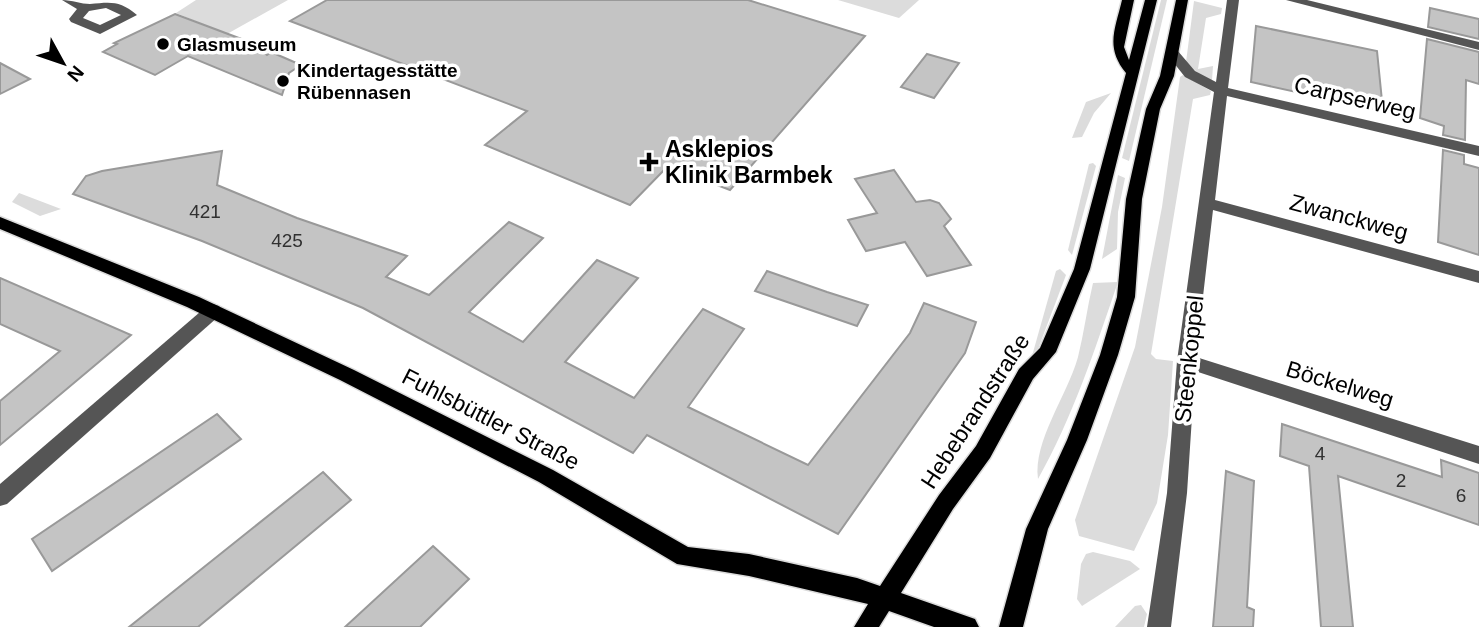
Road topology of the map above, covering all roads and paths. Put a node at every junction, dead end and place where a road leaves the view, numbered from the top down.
1 (68, 0) edge
2 (1129, 0) edge
3 (1151, 0) edge
4 (1182, 0) edge
5 (1233, 0) edge
6 (1292, 0) edge
7 (85, 8) dead end
8 (1479, 46) edge
9 (1171, 53) junction
10 (1133, 74) junction
11 (1221, 90) junction
12 (1479, 151) edge
13 (1206, 203) junction
14 (0, 223) edge
15 (1479, 277) edge
16 (213, 311) junction
17 (1186, 361) junction
18 (1479, 455) edge
19 (0, 497) edge
20 (887, 597) junction
21 (866, 627) edge
22 (967, 627) edge
23 (1011, 627) edge
24 (1159, 627) edge

1 - 7 street
2 - 10 main road
3 - 10 main road, Hebebrandstraße
4 - 9 main road
5 - 11 street, Steenkoppel
6 - 8 street
9 - 11 street
9 - 23 main road
10 - 20 main road, Hebebrandstraße
11 - 12 street, Carpserweg
11 - 13 street, Steenkoppel
13 - 15 street, Zwanckweg
13 - 17 street, Steenkoppel
14 - 16 main road, Fuhlsbüttler Straße
16 - 19 street
16 - 20 main road, Fuhlsbüttler Straße
17 - 18 street, Böckelweg
17 - 24 street, Steenkoppel
20 - 21 main road, Hebebrandstraße
20 - 22 main road, Fuhlsbüttler Straße

